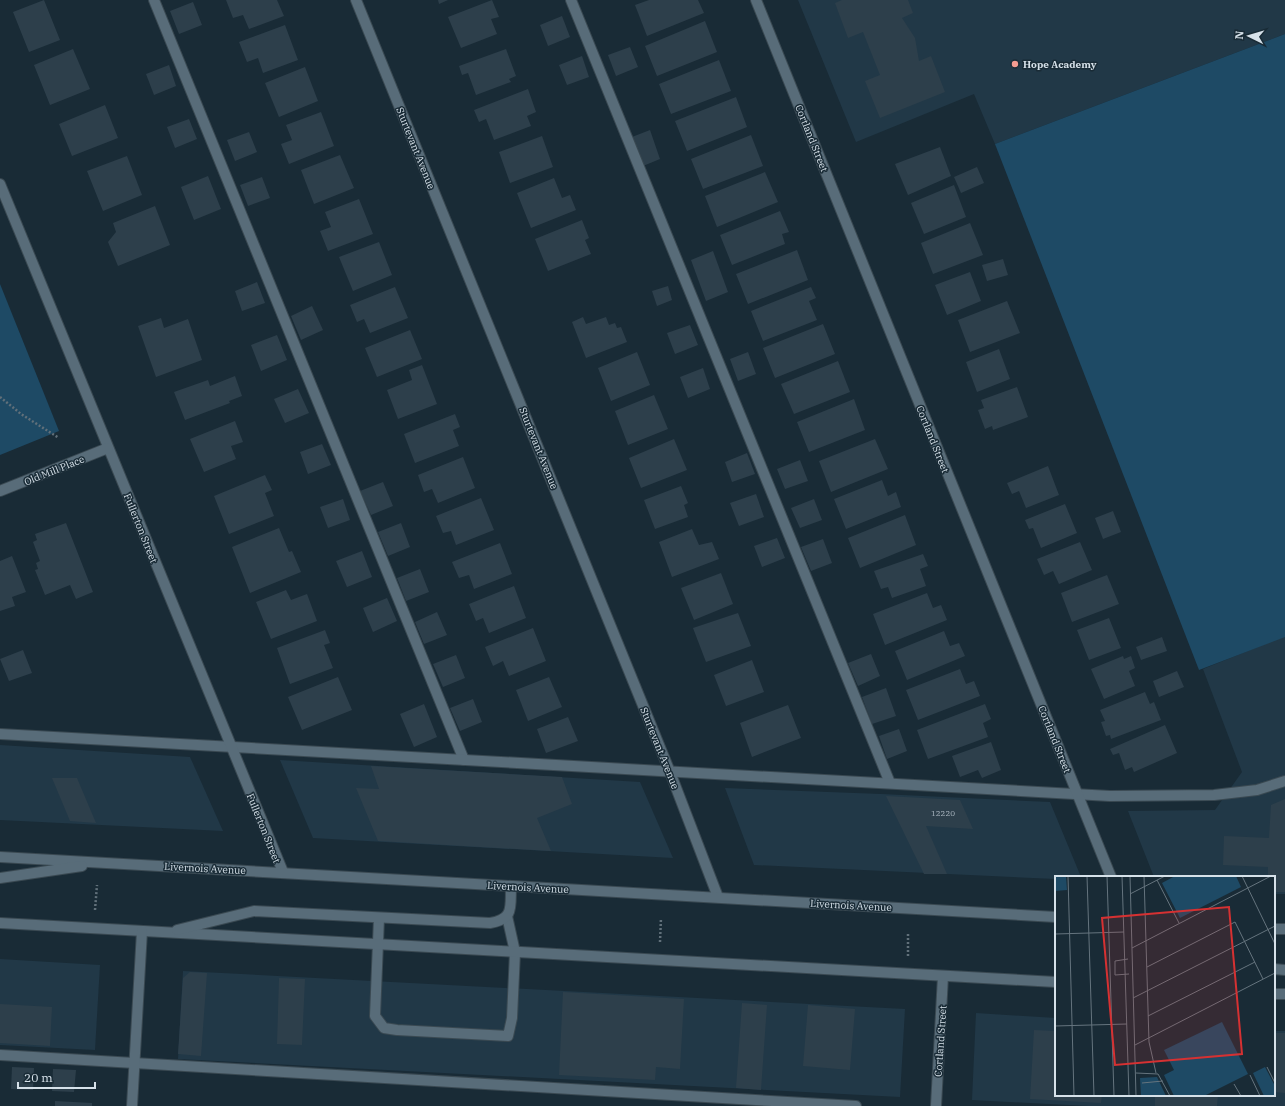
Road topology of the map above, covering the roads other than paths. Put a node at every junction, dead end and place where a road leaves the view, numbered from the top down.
1 (154, 0) edge
2 (356, 0) edge
3 (571, 0) edge
4 (756, 0) edge
5 (0, 184) edge
6 (108, 448) junction
7 (0, 491) edge
8 (0, 734) edge
9 (231, 747) junction
10 (464, 760) junction
11 (670, 772) junction
12 (1285, 781) edge
13 (890, 784) junction
14 (1077, 794) junction
15 (0, 857) edge
16 (101, 862) junction
17 (283, 872) junction
18 (1111, 876) edge
19 (0, 878) edge
20 (511, 886) junction
21 (718, 897) junction
22 (508, 916) junction
23 (1055, 917) edge
24 (379, 918) junction
25 (0, 923) edge
26 (142, 931) junction
27 (165, 932) junction
28 (378, 944) junction
29 (516, 952) junction
30 (1275, 969) edge
31 (1285, 970) edge
32 (943, 976) junction
33 (1055, 982) edge
34 (0, 1055) edge
35 (134, 1063) junction
36 (132, 1106) edge
37 (856, 1106) edge
38 (936, 1106) edge

1 - 10 street
2 - 11 street, Sturtevant Avenue
3 - 13 street
4 - 14 street, Cortland Street
5 - 6 street, Fullerton Street
6 - 7 street, Old Mill Place
6 - 9 street, Fullerton Street
8 - 9 street
9 - 10 street
9 - 17 street, Fullerton Street
10 - 11 street
11 - 13 street
11 - 21 street, Sturtevant Avenue
12 - 14 street
13 - 14 street
14 - 18 street, Cortland Street
15 - 16 street, Livernois Avenue
16 - 17 street, Livernois Avenue
16 - 19 street
17 - 20 street, Livernois Avenue
20 - 21 street, Livernois Avenue
20 - 22 street
21 - 23 street, Livernois Avenue
22 - 24 street
22 - 29 street
24 - 27 street
24 - 28 street
25 - 26 street
26 - 27 street
26 - 35 street
27 - 28 street
28 - 29 street
28 - 29 street
29 - 32 street
30 - 31 street
32 - 33 street
32 - 38 street, Cortland Street
34 - 35 street
35 - 36 street
35 - 37 street

